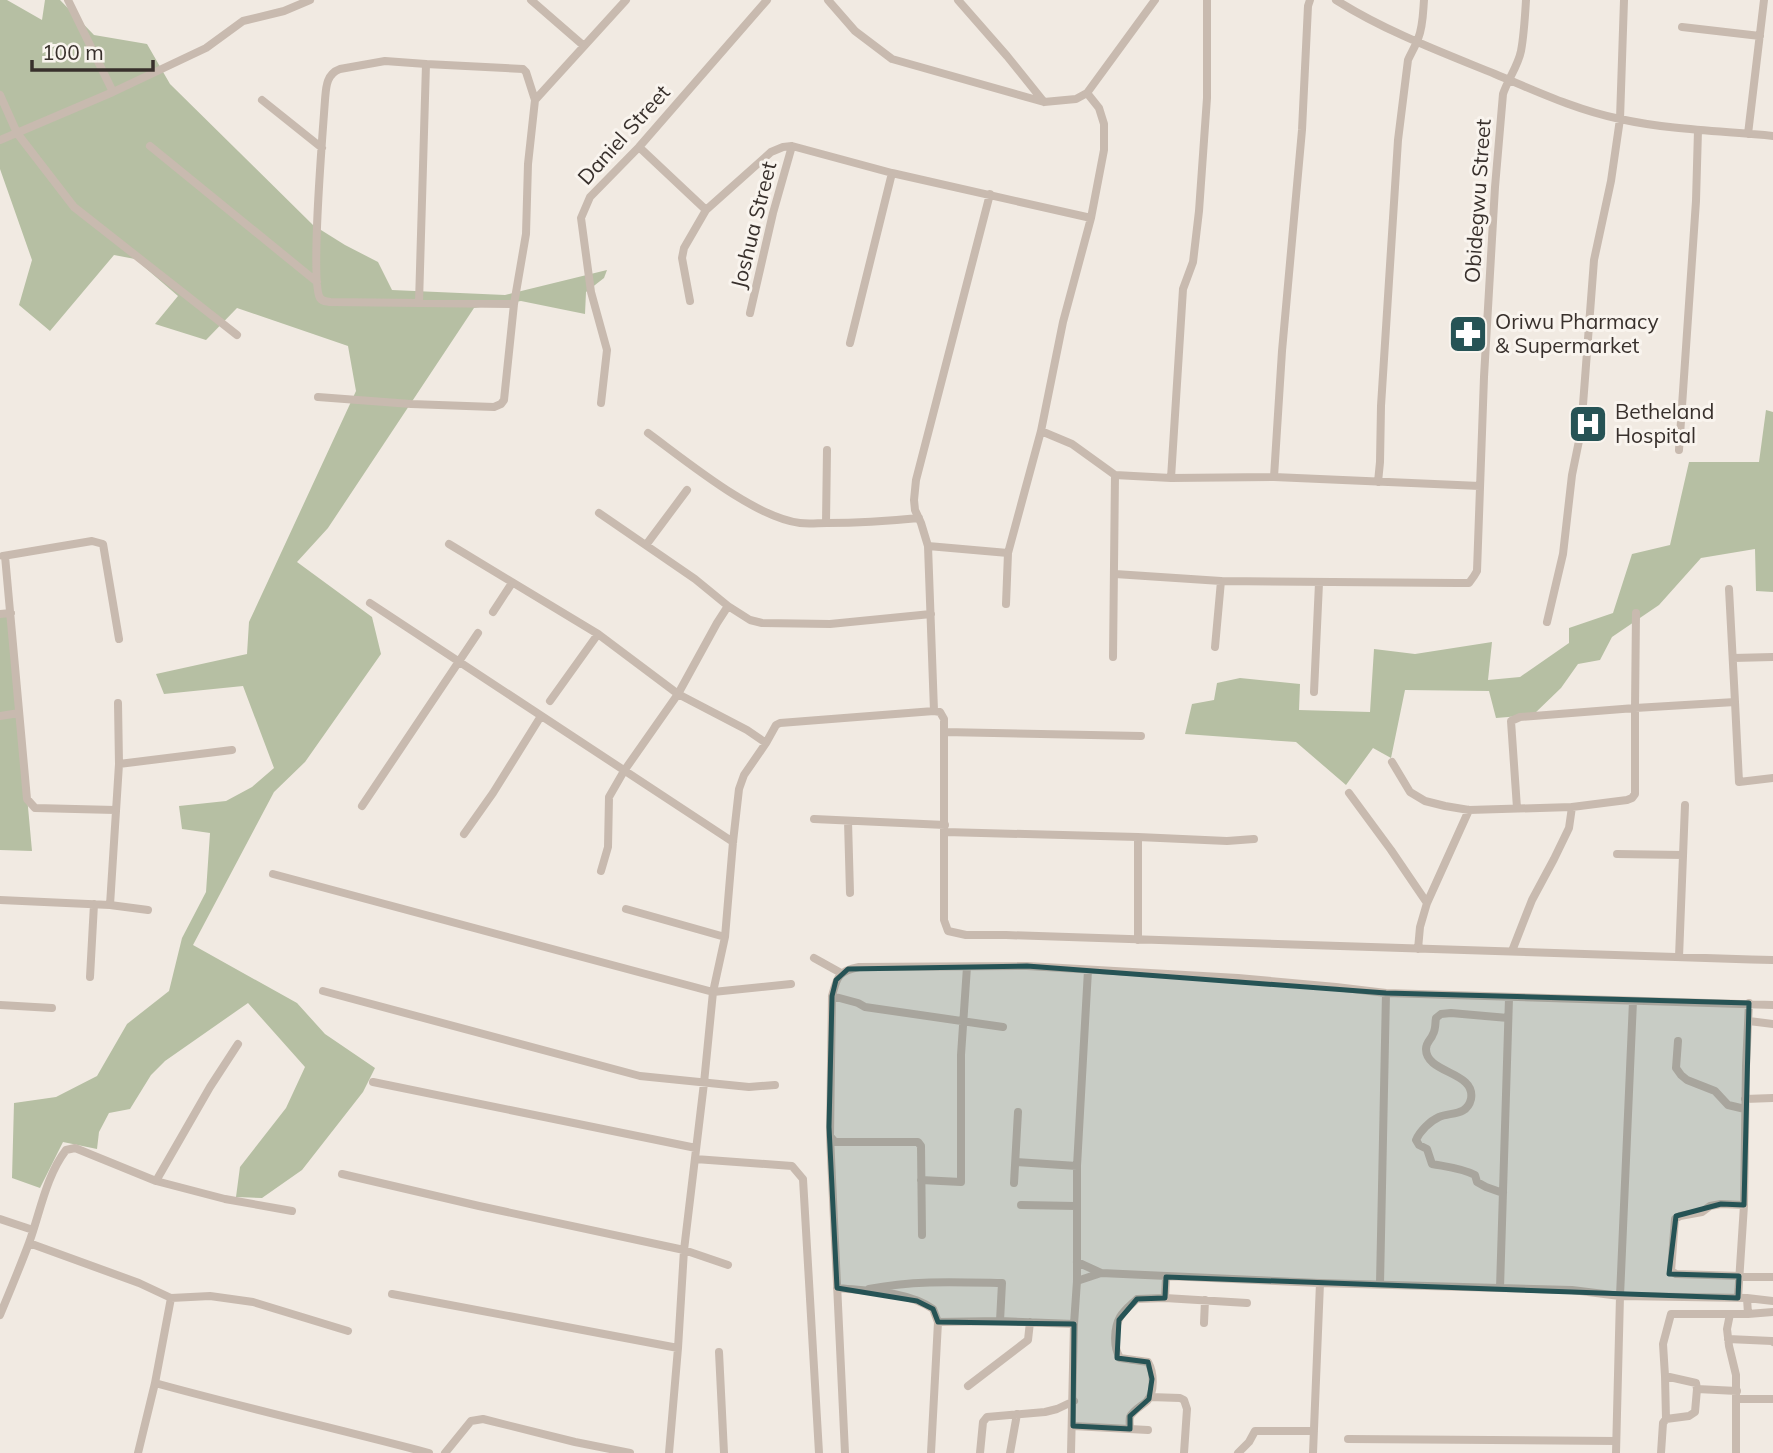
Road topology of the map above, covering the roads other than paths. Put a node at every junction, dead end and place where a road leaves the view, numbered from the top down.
1 (69, 0) edge
2 (281, 0) edge
3 (310, 0) edge
4 (531, 0) edge
5 (626, 0) edge
6 (767, 0) edge
7 (828, 0) edge
8 (958, 0) edge
9 (1155, 0) edge
10 (1206, 0) edge
11 (1310, 0) edge
12 (1336, 0) edge
13 (1424, 0) edge
14 (1525, 0) edge
15 (1624, 0) edge
16 (1764, 0) edge
17 (284, 11) junction
18 (1682, 27) dead end
19 (1760, 36) junction
20 (1417, 42) junction
21 (584, 46) junction
22 (426, 64) junction
23 (1508, 80) junction
24 (113, 92) junction
25 (1087, 93) junction
26 (0, 95) edge
27 (262, 100) dead end
28 (535, 100) junction
29 (1044, 102) junction
30 (1620, 120) junction
31 (1699, 130) junction
32 (17, 133) junction
33 (1748, 134) junction
34 (1773, 136) edge
35 (0, 140) edge
36 (150, 146) dead end
37 (792, 146) junction
38 (639, 147) junction
39 (322, 148) junction
40 (892, 173) junction
41 (990, 194) junction
42 (706, 210) junction
43 (1091, 218) junction
44 (317, 282) junction
45 (690, 300) dead end
46 (419, 303) junction
47 (514, 304) junction
48 (750, 313) dead end
49 (237, 335) dead end
50 (850, 343) dead end
51 (318, 397) dead end
52 (601, 402) dead end
53 (1041, 431) junction
54 (648, 433) dead end
55 (827, 450) dead end
56 (1679, 450) dead end
57 (1115, 475) junction
58 (1274, 477) junction
59 (1171, 478) junction
60 (1378, 482) junction
61 (1480, 486) junction
62 (687, 490) dead end
63 (599, 513) dead end
64 (919, 518) junction
65 (825, 523) junction
66 (449, 544) dead end
67 (646, 545) junction
68 (928, 546) junction
69 (1008, 553) junction
70 (3, 556) edge
71 (1115, 574) junction
72 (1221, 581) junction
73 (512, 583) junction
74 (1319, 583) junction
75 (1729, 589) dead end
76 (370, 603) dead end
77 (1006, 604) dead end
78 (728, 606) junction
79 (493, 612) dead end
80 (11, 613) junction
81 (1636, 613) dead end
82 (0, 614) edge
83 (931, 614) junction
84 (1547, 622) dead end
85 (478, 633) dead end
86 (598, 634) junction
87 (119, 639) dead end
88 (1215, 647) dead end
89 (1113, 657) dead end
90 (1773, 657) edge
91 (1732, 658) junction
92 (458, 662) junction
93 (1314, 692) dead end
94 (678, 694) junction
95 (550, 701) dead end
96 (1735, 702) junction
97 (118, 703) dead end
98 (1635, 708) junction
99 (934, 711) junction
100 (19, 713) junction
101 (0, 716) edge
102 (541, 716) junction
103 (944, 732) junction
104 (1141, 736) dead end
105 (766, 743) junction
106 (232, 750) dead end
107 (1392, 762) dead end
108 (118, 764) junction
109 (624, 771) junction
110 (1773, 778) edge
111 (1349, 793) dead end
112 (1685, 805) dead end
113 (362, 806) dead end
114 (1572, 807) junction
115 (1517, 808) junction
116 (115, 810) junction
117 (1469, 810) junction
118 (814, 819) dead end
119 (848, 821) junction
120 (945, 828) junction
121 (464, 834) dead end
122 (1138, 837) junction
123 (1254, 839) dead end
124 (733, 842) junction
125 (1617, 854) dead end
126 (1684, 855) junction
127 (601, 871) dead end
128 (273, 874) dead end
129 (850, 894) dead end
130 (0, 900) edge
131 (1427, 903) junction
132 (94, 904) junction
133 (110, 905) junction
134 (626, 909) dead end
135 (148, 910) dead end
136 (725, 937) junction
137 (1138, 940) junction
138 (1418, 949) junction
139 (1512, 951) junction
140 (1679, 957) junction
141 (814, 958) dead end
142 (1773, 960) edge
143 (967, 967) junction
144 (1088, 970) junction
145 (841, 973) junction
146 (90, 977) dead end
147 (791, 984) dead end
148 (323, 991) dead end
149 (713, 992) junction
150 (1386, 993) junction
151 (832, 996) junction
152 (1508, 998) junction
153 (1633, 1001) junction
154 (1749, 1003) junction
155 (1773, 1004) edge
156 (0, 1005) edge
157 (52, 1008) dead end
158 (1508, 1018) junction
159 (962, 1020) junction
160 (1749, 1021) junction
161 (1773, 1024) edge
162 (1003, 1027) dead end
163 (1678, 1041) dead end
164 (239, 1044) dead end
165 (373, 1082) dead end
166 (704, 1083) junction
167 (775, 1085) dead end
168 (1773, 1098) edge
169 (1745, 1104) junction
170 (1018, 1112) dead end
171 (830, 1136) junction
172 (696, 1148) junction
173 (695, 1159) junction
174 (1016, 1162) junction
175 (1077, 1166) junction
176 (341, 1174) dead end
177 (921, 1180) junction
178 (156, 1181) junction
179 (1014, 1183) dead end
180 (1503, 1193) junction
181 (1021, 1205) dead end
182 (1744, 1205) junction
183 (1076, 1206) junction
184 (292, 1211) dead end
185 (0, 1219) edge
186 (33, 1230) junction
187 (922, 1235) dead end
188 (29, 1243) junction
189 (684, 1250) junction
190 (1077, 1262) junction
191 (728, 1265) dead end
192 (1101, 1273) junction
193 (1739, 1276) junction
194 (1166, 1277) junction
195 (1773, 1278) edge
196 (1077, 1282) junction
197 (1320, 1283) junction
198 (1380, 1284) junction
199 (837, 1288) junction
200 (1500, 1289) junction
201 (861, 1290) junction
202 (392, 1294) dead end
203 (1620, 1296) junction
204 (171, 1298) junction
205 (1165, 1298) junction
206 (1743, 1298) junction
207 (1205, 1300) junction
208 (1773, 1301) edge
209 (1247, 1303) dead end
210 (1773, 1312) edge
211 (1730, 1314) junction
212 (1748, 1314) junction
213 (0, 1315) edge
214 (1000, 1321) junction
215 (938, 1322) junction
216 (1030, 1322) junction
217 (1204, 1323) dead end
218 (1074, 1324) junction
219 (348, 1331) dead end
220 (1728, 1339) junction
221 (1773, 1342) edge
222 (678, 1348) junction
223 (719, 1352) dead end
224 (1665, 1376) junction
225 (155, 1383) junction
226 (968, 1387) dead end
227 (1698, 1389) junction
228 (1736, 1395) junction
229 (1150, 1397) junction
230 (1773, 1399) edge
231 (1074, 1401) junction
232 (1017, 1414) junction
233 (1666, 1419) junction
234 (1073, 1426) junction
235 (1130, 1429) junction
236 (1147, 1430) dead end
237 (1314, 1431) junction
238 (1348, 1439) dead end
239 (1616, 1441) junction
240 (138, 1453) edge
241 (429, 1453) edge
242 (445, 1453) edge
243 (630, 1453) edge
244 (669, 1453) edge
245 (724, 1453) edge
246 (819, 1453) edge
247 (845, 1453) edge
248 (931, 1453) edge
249 (980, 1453) edge
250 (1010, 1453) edge
251 (1072, 1453) edge
252 (1184, 1453) edge
253 (1238, 1453) edge
254 (1313, 1453) edge
255 (1616, 1453) edge
256 (1661, 1453) edge
257 (1736, 1453) edge

1 - 24 street
2 - 17 street
3 - 17 street
4 - 21 street
5 - 21 street
6 - 38 street, Daniel Street
7 - 29 street
8 - 29 street
9 - 25 street
10 - 59 street
11 - 58 street
12 - 20 street
13 - 20 street
14 - 23 street, Obidegwu Street
15 - 30 street
16 - 19 street
17 - 24 street
18 - 19 street
19 - 33 street
20 - 23 street
20 - 60 street
21 - 28 street
22 - 28 street
22 - 39 street
22 - 46 street
23 - 30 street
23 - 61 street, Obidegwu Street
24 - 32 street
25 - 29 street
25 - 43 street
26 - 32 street
27 - 39 street
28 - 47 street
30 - 31 street
30 - 84 street
31 - 33 street
31 - 56 street
32 - 35 street
32 - 49 street
33 - 34 street
36 - 44 street
37 - 40 street
37 - 42 street
37 - 48 street, Joshua Street
38 - 42 street
38 - 52 street, Daniel Street
39 - 44 street
40 - 41 street
40 - 50 street
41 - 43 street
41 - 64 street
42 - 45 street
43 - 53 street
44 - 46 street
46 - 47 street
47 - 51 street
53 - 57 street
53 - 69 street
54 - 65 street
55 - 65 street
57 - 59 street
57 - 71 street
58 - 59 street
58 - 60 street
60 - 61 street
61 - 74 street, Obidegwu Street
62 - 67 street
63 - 67 street
64 - 65 street
64 - 68 street
66 - 73 street
67 - 78 street
68 - 69 street
68 - 83 street
69 - 77 street
70 - 80 street
70 - 87 street
71 - 72 street
71 - 89 street
72 - 74 street
72 - 88 street
73 - 79 street
73 - 86 street
74 - 93 street
75 - 91 street
76 - 92 street
78 - 83 street
78 - 94 street
80 - 82 street
80 - 100 street
81 - 98 street
83 - 99 street
85 - 92 street
86 - 94 street
86 - 95 street
90 - 91 street
91 - 96 street
92 - 102 street
92 - 113 street
94 - 105 street
94 - 109 street
96 - 98 street
96 - 110 street
97 - 108 street
98 - 114 street
98 - 115 street
99 - 103 street
99 - 105 street
100 - 101 street
100 - 116 street
102 - 109 street
102 - 121 street
103 - 104 street
103 - 120 street
105 - 124 street
106 - 108 street
107 - 117 street
108 - 116 street
109 - 124 street
109 - 127 street
111 - 131 street
112 - 126 street
114 - 115 street
114 - 139 street
115 - 117 street
116 - 133 street
117 - 131 street
118 - 119 street
119 - 120 street
119 - 129 street
120 - 122 street
120 - 137 street
122 - 123 street
122 - 137 street
124 - 136 street
125 - 126 street
126 - 140 street
128 - 149 street
130 - 132 street
131 - 138 street
132 - 133 street
132 - 146 street
133 - 135 street
134 - 136 street
136 - 149 street
137 - 138 street
138 - 139 street
139 - 140 street
140 - 142 street
141 - 145 street
143 - 144 street
143 - 145 street
143 - 159 street
144 - 150 street
144 - 175 street
145 - 151 street
147 - 149 street
148 - 166 street
149 - 166 street
150 - 152 street
150 - 198 street
151 - 159 street
151 - 171 street
152 - 153 street
152 - 158 street
153 - 154 street
153 - 203 street
154 - 155 street
154 - 160 street
156 - 157 street
158 - 180 street
158 - 180 street
159 - 162 street
159 - 177 street
160 - 161 street
160 - 169 street
163 - 169 street
164 - 178 street
165 - 172 street
166 - 167 street
166 - 172 street
168 - 169 street
169 - 182 street
170 - 174 street
171 - 177 street
171 - 199 street
172 - 173 street
173 - 189 street
173 - 246 street
174 - 175 street
174 - 179 street
175 - 183 street
176 - 189 street
177 - 187 street
178 - 184 street
178 - 186 street
180 - 200 street
181 - 183 street
182 - 193 street
182 - 193 street
183 - 190 street
185 - 186 street
186 - 188 street
188 - 204 street
188 - 213 street
189 - 191 street
189 - 222 street
190 - 192 street
190 - 196 street
192 - 194 street
192 - 196 street
193 - 195 street
193 - 206 street
194 - 197 street
194 - 205 street
196 - 218 street
197 - 198 street
197 - 237 street
198 - 200 street
199 - 201 street
199 - 247 street
200 - 203 street
201 - 214 street
201 - 215 street
202 - 222 street
203 - 206 street
203 - 239 street
204 - 219 street
204 - 225 street
205 - 207 street
205 - 229 street
206 - 208 street
206 - 212 street
207 - 209 street
207 - 217 street
210 - 212 street
211 - 212 street
211 - 220 street
211 - 224 street
214 - 215 street
214 - 216 street
215 - 248 street
216 - 218 street
216 - 226 street
218 - 231 street
220 - 221 street
220 - 228 street
222 - 244 street
223 - 245 street
224 - 227 street
224 - 233 street
225 - 240 street
225 - 241 street
227 - 228 street
227 - 233 street
228 - 230 street
228 - 257 street
229 - 235 street
229 - 252 street
231 - 232 street
231 - 234 street
232 - 249 street
232 - 250 street
233 - 256 street
234 - 235 street
234 - 251 street
235 - 236 street
237 - 253 street
237 - 254 street
238 - 239 street
239 - 255 street
242 - 243 street

